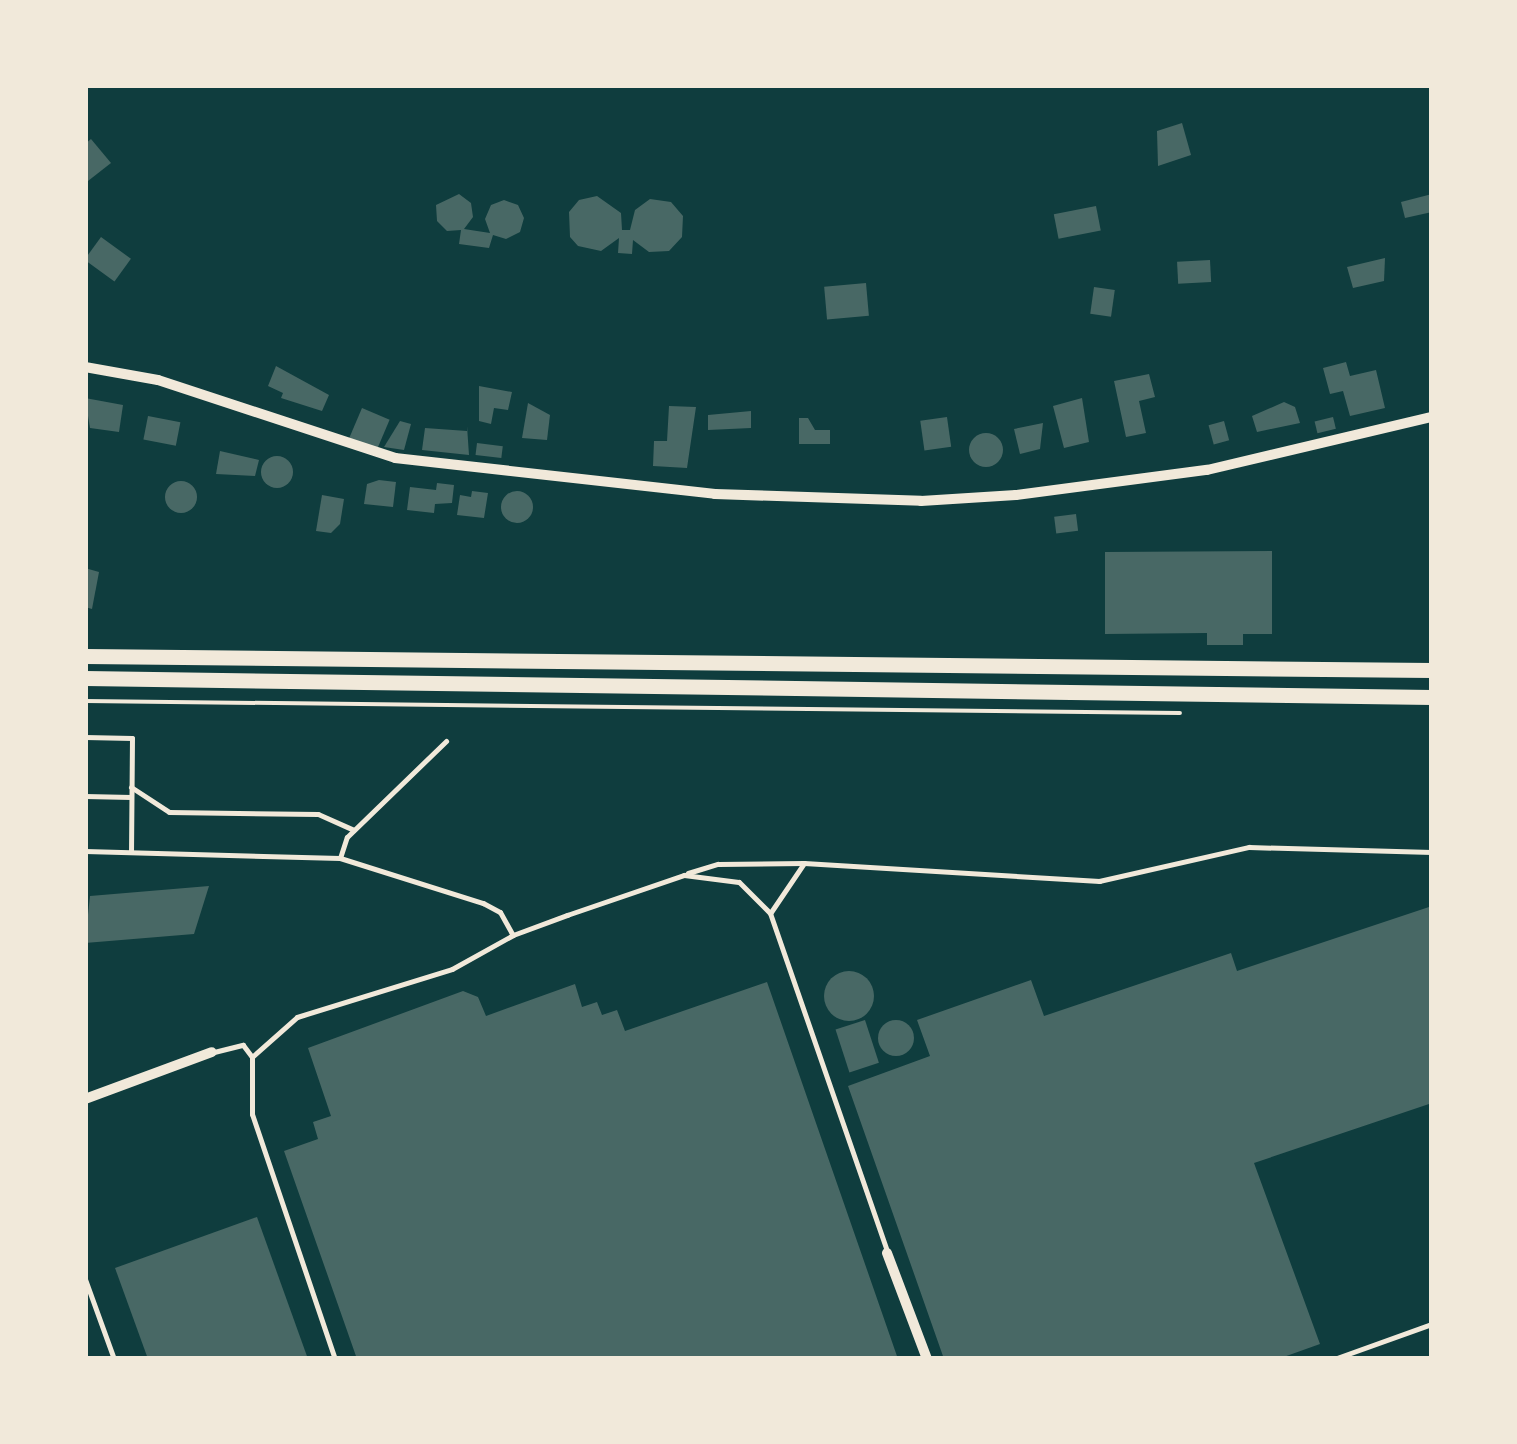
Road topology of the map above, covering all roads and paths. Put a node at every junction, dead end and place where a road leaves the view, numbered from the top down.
1 (85, 367) edge
2 (1432, 417) edge
3 (85, 656) edge
4 (1432, 670) edge
5 (85, 678) edge
6 (1432, 697) edge
7 (85, 701) edge
8 (1194, 714) dead end
9 (85, 737) edge
10 (446, 741) dead end
11 (132, 788) junction
12 (85, 796) edge
13 (132, 797) junction
14 (354, 830) junction
15 (85, 851) edge
16 (131, 851) junction
17 (1432, 852) edge
18 (340, 858) junction
19 (804, 863) junction
20 (684, 875) junction
21 (770, 913) junction
22 (513, 934) junction
23 (212, 1052) joint
24 (252, 1058) junction
25 (85, 1098) edge
26 (888, 1253) joint
27 (85, 1280) edge
28 (1432, 1324) edge
29 (114, 1359) edge
30 (335, 1359) edge
31 (927, 1359) edge
32 (1334, 1359) edge

1 - 2 street
3 - 4 main road
5 - 6 main road
7 - 8 path
9 - 11 lane
10 - 14 lane
11 - 13 lane
11 - 14 lane
12 - 13 lane
13 - 16 lane
14 - 18 lane
15 - 16 lane
16 - 18 lane
17 - 19 lane
18 - 22 lane
19 - 20 lane
19 - 21 lane
20 - 21 lane
20 - 22 lane
21 - 26 lane
22 - 24 lane
23 - 24 lane
23 - 25 street
24 - 30 lane
26 - 31 street
27 - 29 lane
28 - 32 lane

